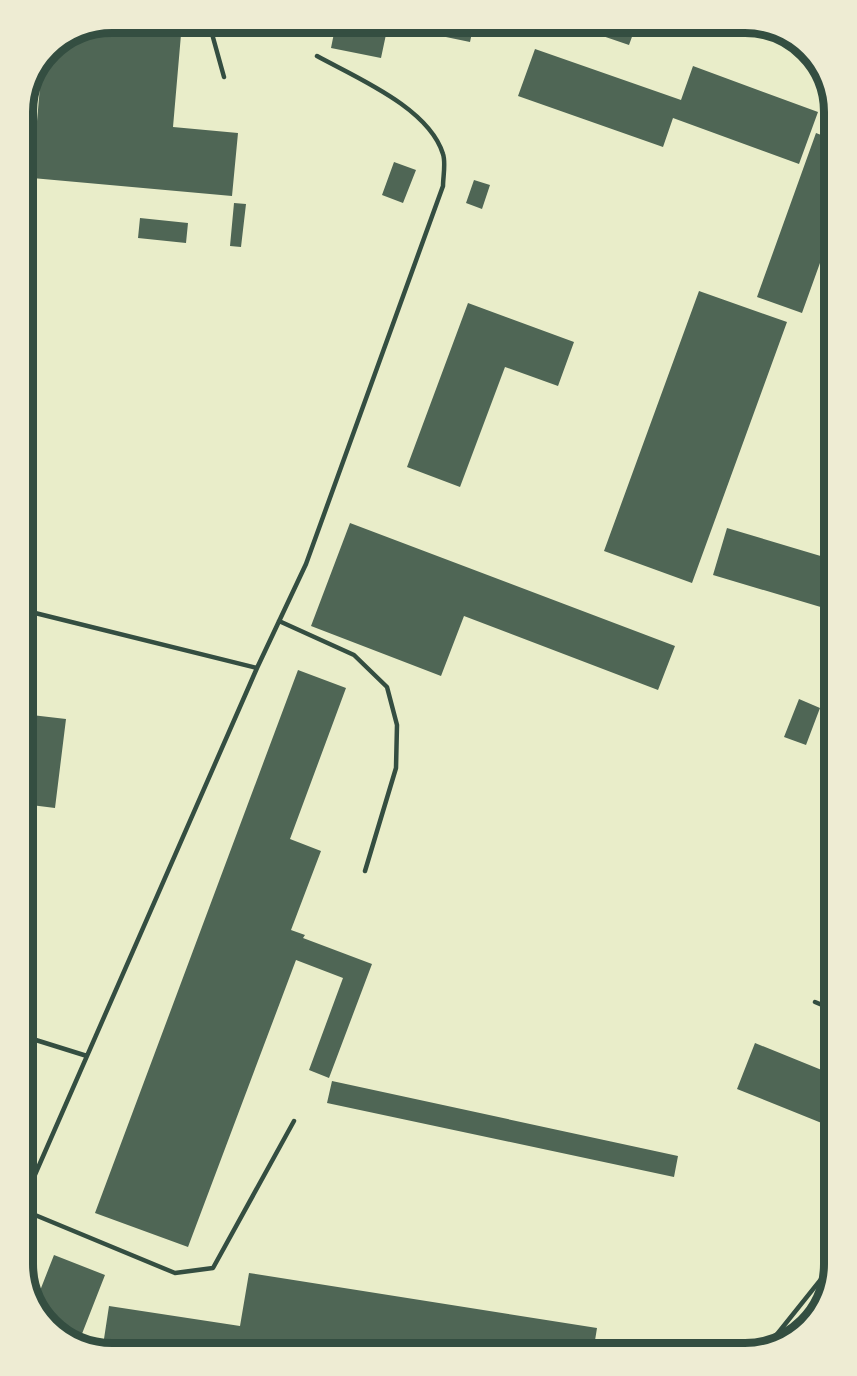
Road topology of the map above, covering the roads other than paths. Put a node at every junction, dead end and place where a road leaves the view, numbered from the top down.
1 (212, 33) edge
2 (317, 56) dead end
3 (224, 77) dead end
4 (33, 612) edge
5 (279, 621) junction
6 (257, 668) junction
7 (365, 871) dead end
8 (815, 1002) dead end
9 (824, 1006) edge
10 (33, 1039) edge
11 (87, 1056) junction
12 (294, 1121) dead end
13 (33, 1177) edge
14 (33, 1214) edge
15 (822, 1278) edge
16 (775, 1337) edge

1 - 3 lane
2 - 5 lane
4 - 6 lane
5 - 6 lane
5 - 7 lane
6 - 11 lane
8 - 9 lane
10 - 11 lane
11 - 13 lane
12 - 14 lane
15 - 16 lane

